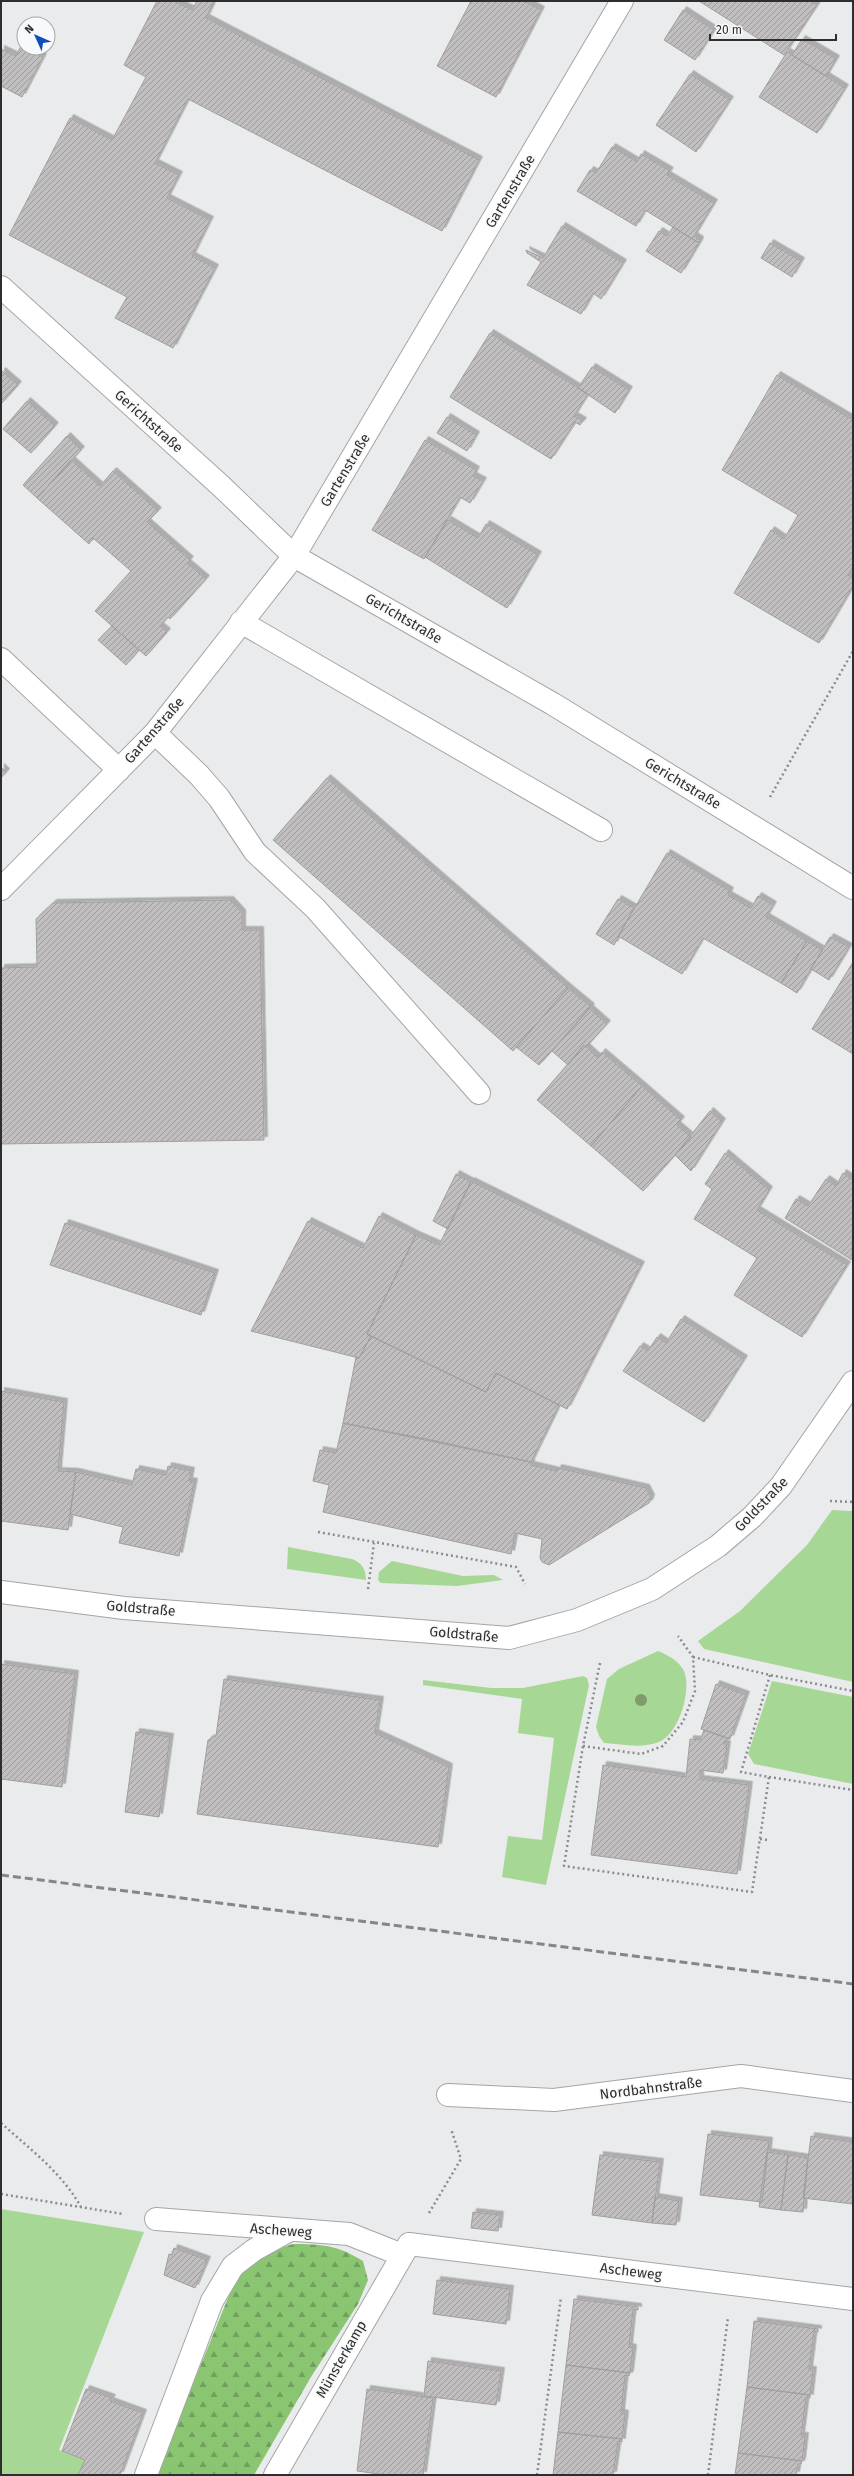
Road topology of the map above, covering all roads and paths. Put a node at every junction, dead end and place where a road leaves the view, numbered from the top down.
1 (622, 1) edge
2 (1, 287) edge
3 (294, 556) junction
4 (241, 622) junction
5 (853, 651) edge
6 (1, 659) edge
7 (155, 733) junction
8 (120, 770) junction
9 (754, 825) junction
10 (600, 830) dead end
11 (853, 888) edge
12 (1, 889) edge
13 (479, 1093) dead end
14 (853, 1382) edge
15 (847, 1408) edge
16 (830, 1501) dead end
17 (853, 1502) edge
18 (318, 1532) dead end
19 (374, 1543) junction
20 (525, 1584) dead end
21 (368, 1589) dead end
22 (1, 1592) edge
23 (678, 1636) dead end
24 (692, 1657) junction
25 (600, 1663) dead end
26 (770, 1675) junction
27 (853, 1691) edge
28 (583, 1746) junction
29 (769, 1777) junction
30 (853, 1790) edge
31 (760, 1838) junction
32 (767, 1840) dead end
33 (853, 2091) edge
34 (448, 2095) joint
35 (1, 2122) edge
36 (1, 2194) edge
37 (81, 2208) junction
38 (156, 2219) joint
39 (290, 2230) junction
40 (405, 2250) junction
41 (566, 2263) junction
42 (732, 2284) junction
43 (853, 2299) edge
44 (146, 2475) edge
45 (275, 2475) edge
46 (537, 2475) edge
47 (708, 2475) edge

1 - 3 street, Gartenstraße
2 - 3 street, Gerichtstraße
3 - 4 street, Gartenstraße
3 - 9 street, Gerichtstraße
4 - 7 street, Gartenstraße
4 - 10 street
5 - 9 path
6 - 8 street
7 - 8 street, Gartenstraße
7 - 13 street
8 - 12 street, Gartenstraße
9 - 11 street, Gerichtstraße
14 - 15 street, Goldstraße
15 - 22 street, Goldstraße
16 - 17 path
18 - 19 path
19 - 20 path
19 - 21 path
23 - 24 path
24 - 26 path
24 - 28 path
25 - 28 path
26 - 27 path
26 - 29 path
28 - 31 path
29 - 30 path
29 - 31 path
31 - 32 path
33 - 34 street, Nordbahnstraße
34 - 40 path
35 - 37 path
36 - 37 path
37 - 38 path
38 - 39 street, Ascheweg
39 - 40 street, Ascheweg
39 - 44 street
40 - 41 street, Ascheweg
40 - 45 street, Münsterkamp
41 - 42 street, Ascheweg
41 - 46 path
42 - 43 street, Ascheweg
42 - 47 path

